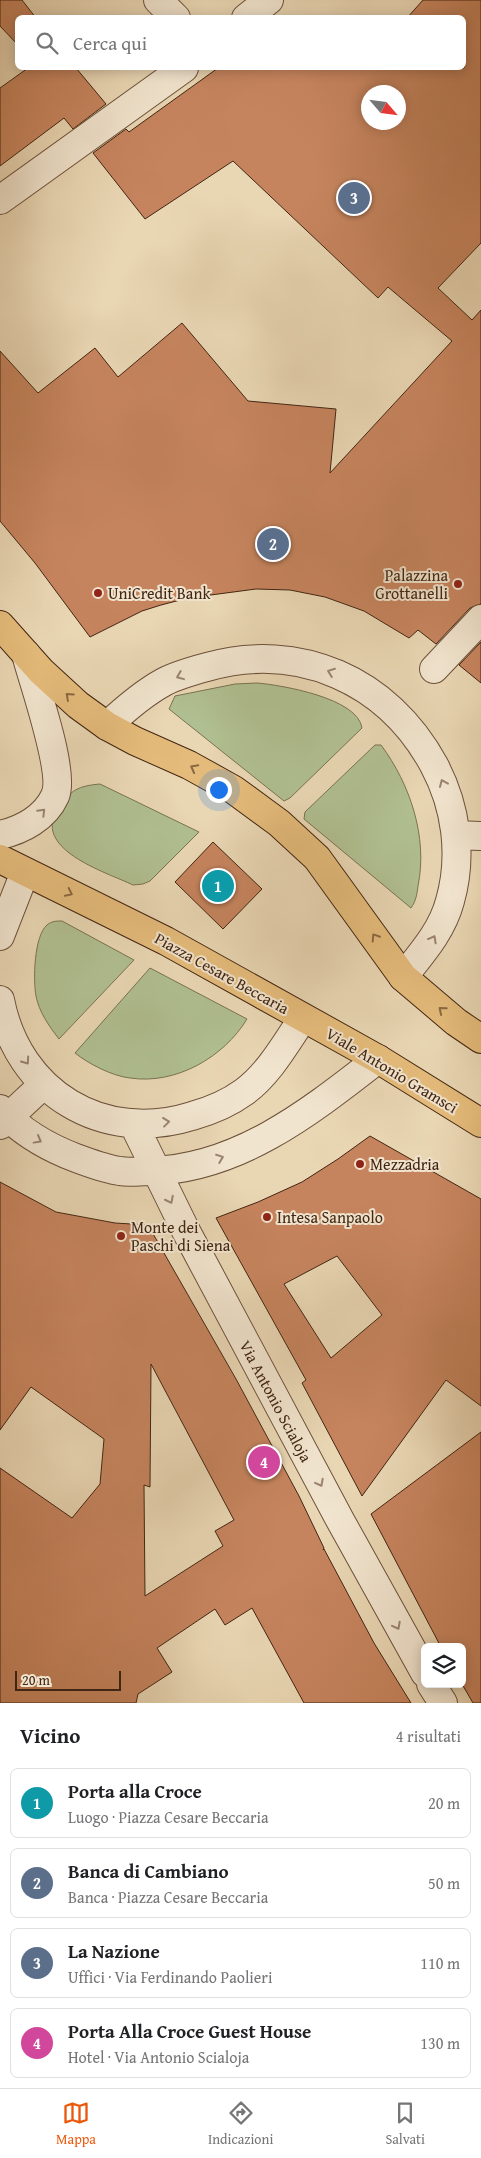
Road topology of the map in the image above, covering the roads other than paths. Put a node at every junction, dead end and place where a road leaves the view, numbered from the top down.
1 (158, 0) edge
2 (269, 0) edge
3 (173, 15) edge
4 (250, 15) edge
5 (181, 70) edge
6 (0, 200) edge
7 (481, 619) edge
8 (0, 625) edge
9 (26, 654) junction
10 (434, 669) dead end
11 (107, 726) junction
12 (0, 835) edge
13 (468, 835) edge
14 (0, 859) edge
15 (26, 872) junction
16 (0, 936) edge
17 (403, 977) junction
18 (0, 1000) edge
19 (303, 1018) junction
20 (481, 1040) edge
21 (378, 1059) junction
22 (44, 1084) junction
23 (2, 1117) edge
24 (481, 1123) edge
25 (134, 1125) junction
26 (156, 1171) junction
27 (421, 1667) edge
28 (434, 1688) edge
29 (443, 1703) edge

1 - 3 street
2 - 4 street
5 - 6 street
7 - 10 street
8 - 9 main road
11 -> 9 main road
12 -> 9 street
13 -> 11 street
17 -> 11 main road
17 -> 13 street
14 - 15 main road, Piazza Cesare Beccaria
15 - 16 street
15 -> 19 main road, Piazza Cesare Beccaria
20 -> 17 main road
18 -> 22 street, Piazza Cesare Beccaria
19 - 21 main road, Viale Antonio Gramsci
25 -> 19 street, Piazza Cesare Beccaria
21 - 24 main road, Viale Antonio Gramsci
26 -> 21 street
22 - 23 street
22 - 25 street, Piazza Cesare Beccaria
23 -> 26 street
25 - 26 street, Via Antonio Scialoja
26 -> 27 street, Via Antonio Scialoja
28 - 29 street

